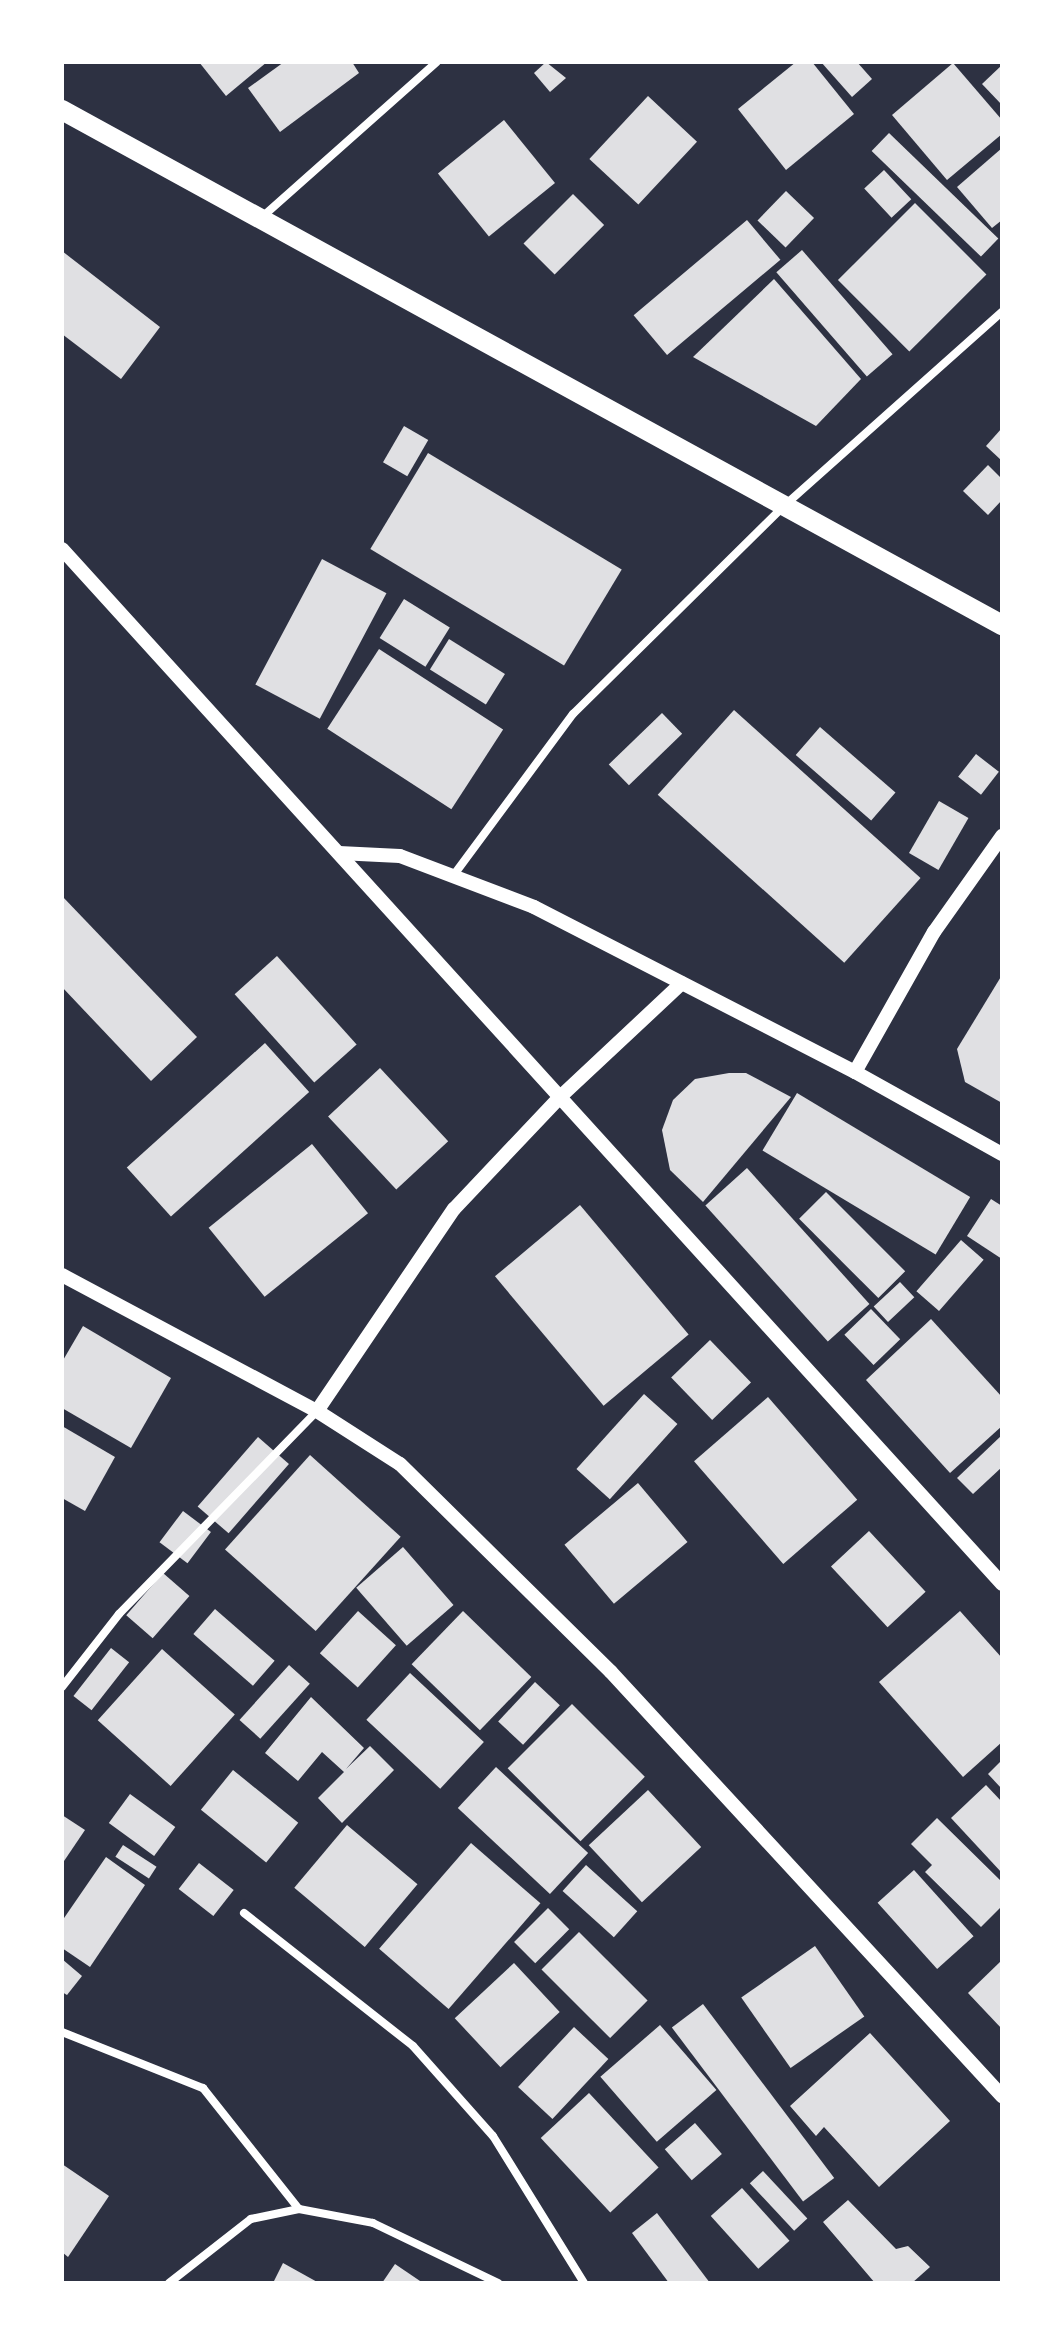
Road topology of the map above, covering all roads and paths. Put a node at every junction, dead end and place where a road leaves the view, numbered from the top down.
1 (437, 62) edge
2 (62, 110) edge
3 (261, 219) junction
4 (1002, 312) edge
5 (784, 506) junction
6 (62, 549) edge
7 (1002, 625) edge
8 (1002, 836) edge
9 (339, 853) junction
10 (453, 876) junction
11 (682, 983) junction
12 (855, 1072) junction
13 (559, 1098) junction
14 (1002, 1154) edge
15 (62, 1275) edge
16 (317, 1411) junction
17 (1002, 1584) edge
18 (62, 1687) edge
19 (244, 1913) dead end
20 (62, 2032) edge
21 (1002, 2096) edge
22 (299, 2209) junction
23 (169, 2283) edge
24 (498, 2283) edge
25 (584, 2283) edge

1 - 3 street
2 - 3 main road
3 - 5 main road
4 - 5 street
5 - 7 main road
5 - 10 street
6 - 9 street
8 - 12 street
9 - 10 street
9 - 13 street
10 - 11 street
11 - 12 street
11 - 13 street
12 - 14 street
13 - 16 street
13 - 17 street
15 - 16 street
16 - 18 street
16 - 21 street
19 - 25 street
20 - 22 street
22 - 23 street
22 - 24 street

